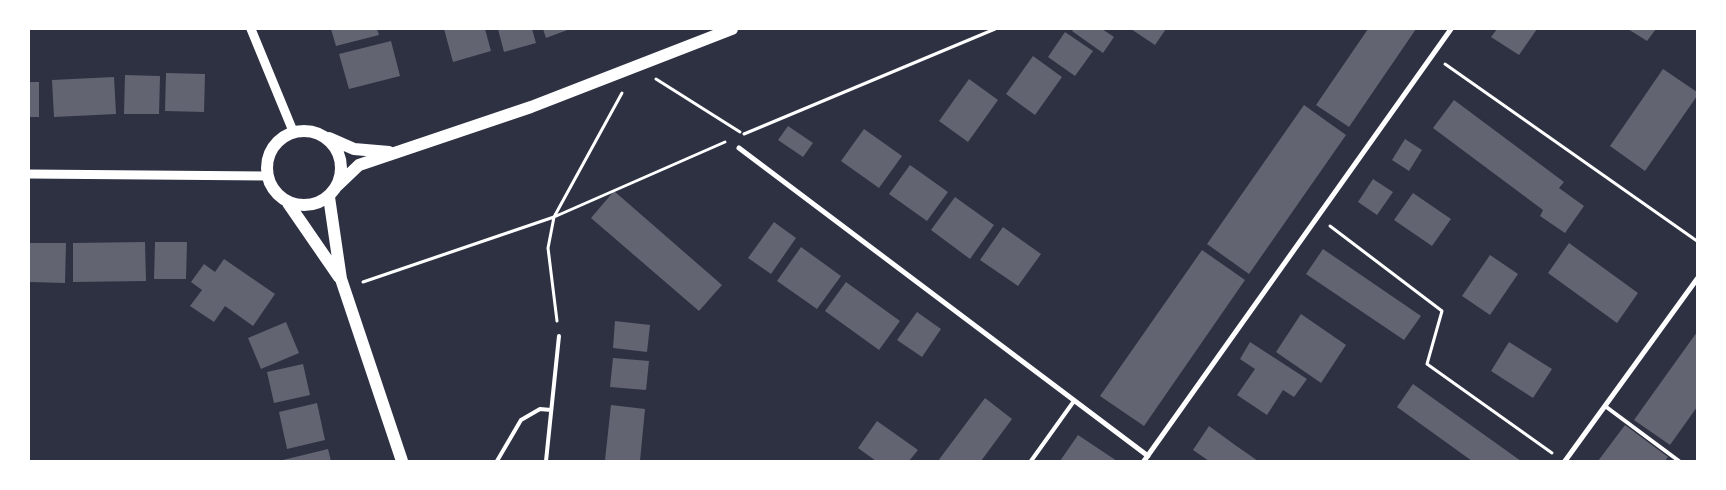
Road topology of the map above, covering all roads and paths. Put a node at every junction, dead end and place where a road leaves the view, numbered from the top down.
1 (252, 29) edge
2 (732, 29) edge
3 (995, 29) edge
4 (1451, 29) edge
5 (1432, 55) junction
6 (636, 66) junction
7 (293, 131) junction
8 (743, 134) junction
9 (327, 138) junction
10 (739, 148) joint
11 (396, 153) junction
12 (29, 174) edge
13 (266, 176) junction
14 (337, 186) junction
15 (329, 197) junction
16 (288, 203) junction
17 (554, 217) junction
18 (1317, 217) junction
19 (1697, 241) edge
20 (1697, 280) edge
21 (342, 284) junction
22 (559, 336) joint
23 (1074, 401) junction
24 (1605, 406) junction
25 (551, 410) junction
26 (1557, 457) dead end
27 (1146, 459) edge
28 (402, 461) edge
29 (497, 461) edge
30 (546, 461) edge
31 (1031, 461) edge
32 (1565, 461) edge
33 (1679, 461) edge

1 - 7 street
2 - 6 main road
3 - 8 path
4 - 5 street
5 - 18 street
5 - 19 path
6 - 8 path
6 - 11 main road
6 - 17 path
7 - 9 main road
7 - 13 main road
8 - 10 path
8 - 17 path
9 - 11 main road
9 - 14 main road
10 - 23 street
11 - 14 main road
12 - 13 street
13 - 16 main road
14 - 15 main road
15 - 16 main road
15 - 21 main road
16 - 21 main road
17 - 21 path
17 - 22 path
18 - 26 path
18 - 27 street
20 - 24 street
21 - 28 main road
22 - 25 lane
23 - 27 street
23 - 31 lane
24 - 32 street
24 - 33 lane
25 - 29 lane
25 - 30 lane

